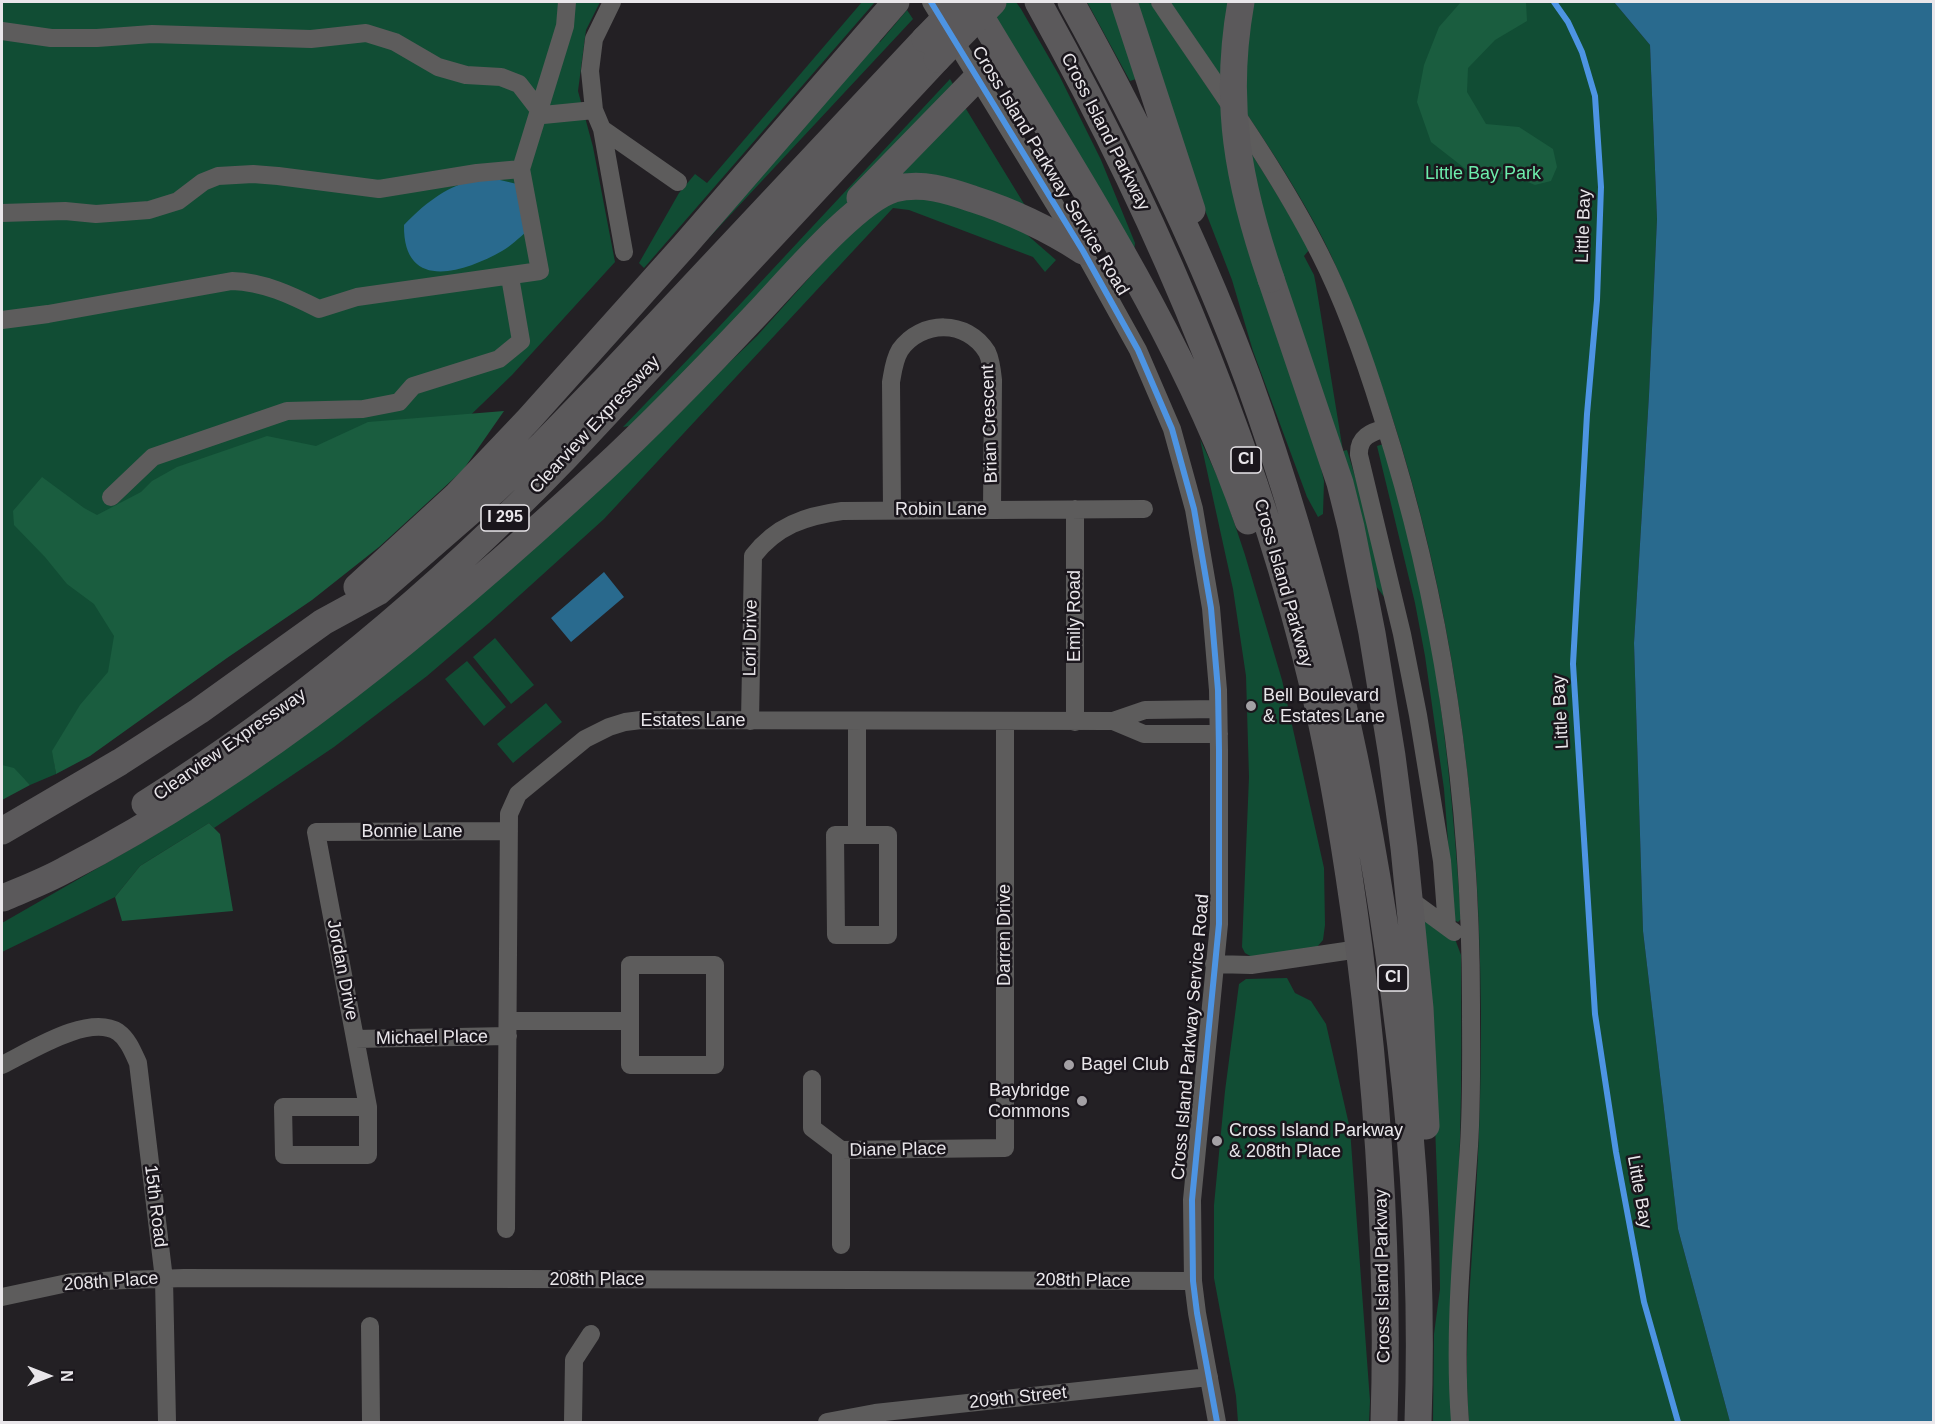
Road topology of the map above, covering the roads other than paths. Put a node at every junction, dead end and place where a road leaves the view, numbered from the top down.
1 (567, 2) edge
2 (612, 2) edge
3 (896, 2) edge
4 (930, 2) edge
5 (961, 2) edge
6 (972, 2) edge
7 (993, 2) edge
8 (1038, 2) edge
9 (1071, 2) edge
10 (1124, 2) edge
11 (1160, 2) edge
12 (1241, 2) edge
13 (2, 31) edge
14 (931, 49) junction
15 (978, 78) junction
16 (538, 109) junction
17 (594, 110) junction
18 (602, 129) junction
19 (521, 169) junction
20 (678, 182) dead end
21 (2, 213) edge
22 (826, 242) junction
23 (1083, 251) junction
24 (624, 252) dead end
25 (510, 277) junction
26 (2, 320) edge
27 (1247, 376) junction
28 (1386, 428) junction
29 (111, 496) dead end
30 (1075, 509) junction
31 (1144, 509) dead end
32 (892, 510) junction
33 (992, 510) junction
34 (753, 556) joint
35 (323, 622) junction
36 (1218, 709) junction
37 (750, 721) junction
38 (857, 721) junction
39 (1005, 722) junction
40 (1075, 722) junction
41 (1113, 722) junction
42 (1219, 734) junction
43 (2, 831) edge
44 (509, 831) junction
45 (316, 832) joint
46 (857, 836) junction
47 (2, 898) edge
48 (1409, 899) junction
49 (1447, 927) junction
50 (1469, 944) junction
51 (1359, 949) junction
52 (1214, 964) junction
53 (630, 1021) junction
54 (508, 1029) junction
55 (355, 1039) junction
56 (2, 1065) edge
57 (812, 1079) dead end
58 (368, 1107) junction
59 (1005, 1148) joint
60 (841, 1150) junction
61 (506, 1229) dead end
62 (841, 1245) dead end
63 (164, 1278) junction
64 (1193, 1281) junction
65 (2, 1297) edge
66 (370, 1326) dead end
67 (591, 1334) dead end
68 (1420, 1349) junction
69 (1209, 1377) junction
70 (167, 1422) edge
71 (371, 1422) edge
72 (573, 1422) edge
73 (827, 1422) edge
74 (1217, 1422) edge
75 (1384, 1422) edge
76 (1418, 1422) edge
77 (1460, 1422) edge

1 - 16 street
2 - 17 street
3 - 35 highway
4 - 15 street, Cross Island Parkway Service Road
5 - 14 highway, Clearview Expressway / I 295, bridge
6 - 51 highway
7 - 14 highway, Clearview Expressway / I 295, bridge
8 - 51 highway, Cross Island Parkway / CI
9 - 27 highway, Cross Island Parkway / CI
10 - 27 highway
11 - 28 street
12 - 48 highway, bridge
13 - 16 street
14 - 35 highway, Clearview Expressway / I 295
14 - 47 highway, Clearview Expressway / I 295
15 - 22 highway
15 - 23 street, Cross Island Parkway Service Road
16 - 17 street
16 - 19 street
17 - 18 street
18 - 20 street
18 - 24 street
19 - 21 street
19 - 25 street
22 - 23 highway
22 - 47 highway
23 - 36 street, Cross Island Parkway Service Road
25 - 26 street
25 - 29 street
27 - 68 highway, Cross Island Parkway / CI
28 - 49 street
28 - 50 street
30 - 31 street, Robin Lane
30 - 33 street, Robin Lane
30 - 40 street, Emily Road
32 - 33 street, Robin Lane
32 - 33 street, Brian Crescent
32 - 34 street, Robin Lane
34 - 37 street, Lori Drive
35 - 43 highway, Clearview Expressway / I 295
36 - 41 street, Estates Lane
36 - 42 street, Cross Island Parkway Service Road
37 - 38 street, Estates Lane
37 - 44 street, Estates Lane
38 - 39 street, Estates Lane
38 - 46 street
39 - 40 street, Estates Lane
39 - 59 street, Darren Drive
40 - 41 street, Estates Lane
41 - 42 street, Estates Lane
42 - 52 street, Cross Island Parkway Service Road
44 - 45 street, Bonnie Lane
44 - 54 street, Estates Lane
45 - 55 street, Jordan Drive
46 - 46 street
48 - 49 street
48 - 68 highway
49 - 50 street
50 - 77 street
51 - 52 street
51 - 75 highway, Cross Island Parkway / CI
52 - 64 street, Cross Island Parkway Service Road
53 - 53 street
53 - 54 street, Michael Place
54 - 55 street, Michael Place
54 - 61 street, Estates Lane
55 - 58 street, Jordan Drive
56 - 63 street, 15th Road
57 - 60 street, Diane Place
58 - 58 street, Jordan Drive
59 - 60 street, Diane Place
60 - 62 street
63 - 64 street, 208th Place
63 - 65 street, 208th Place
63 - 70 street, 15th Road
64 - 69 street, Cross Island Parkway Service Road
66 - 71 street
67 - 72 street
68 - 76 highway, Cross Island Parkway / CI
69 - 73 street, 209th Street
69 - 74 street, Cross Island Parkway Service Road

